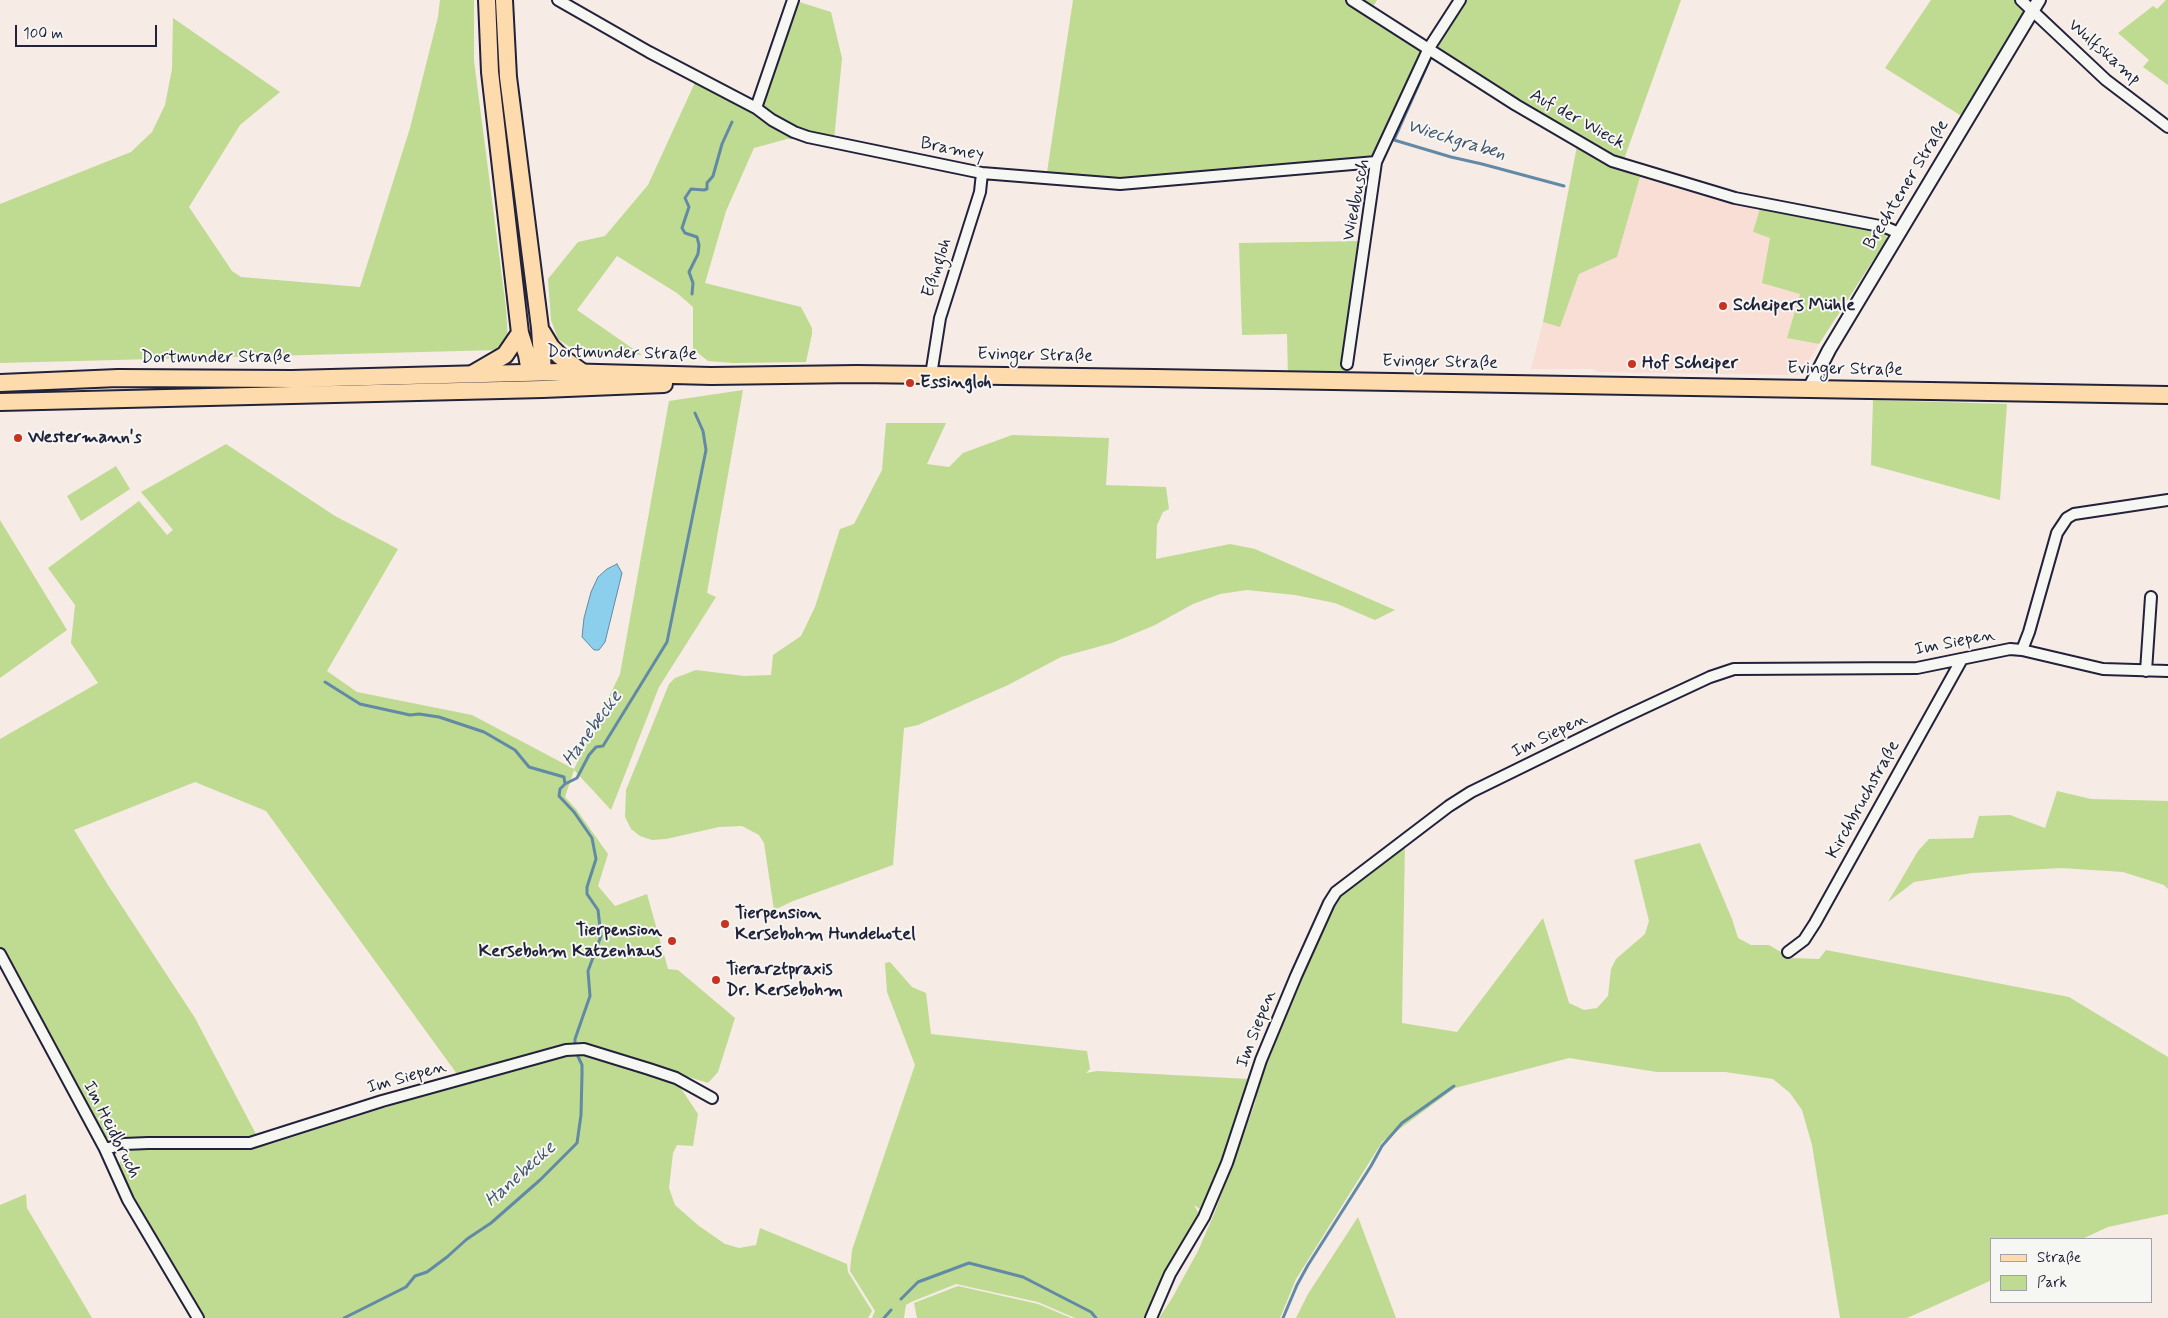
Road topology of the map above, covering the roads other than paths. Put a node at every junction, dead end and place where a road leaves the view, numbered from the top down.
1 (487, 0) edge
2 (504, 0) edge
3 (558, 0) edge
4 (793, 0) edge
5 (1352, 0) edge
6 (1460, 0) edge
7 (2021, 0) edge
8 (2035, 5) edge
9 (1429, 48) junction
10 (756, 108) junction
11 (2168, 127) edge
12 (1376, 162) junction
13 (982, 173) junction
14 (1899, 232) junction
15 (540, 328) junction
16 (520, 333) junction
17 (1347, 364) dead end
18 (582, 372) junction
19 (474, 373) junction
20 (931, 375) junction
21 (711, 376) junction
22 (535, 381) junction
23 (0, 383) edge
24 (1809, 389) junction
25 (2168, 395) edge
26 (0, 402) edge
27 (2168, 500) edge
28 (2151, 597) dead end
29 (2022, 650) junction
30 (1962, 659) junction
31 (2146, 671) junction
32 (2168, 671) edge
33 (1788, 952) dead end
34 (0, 954) edge
35 (712, 1098) dead end
36 (105, 1149) junction
37 (198, 1318) edge
38 (1151, 1318) edge

1 - 16 main road
2 - 15 main road
3 - 10 street, Bramey
4 - 10 street
5 - 9 street, Auf der Wieck
6 - 9 street, Wiedbusch
7 - 8 street, Wulfskamp
8 - 11 street, Wulfskamp
8 - 14 street, Brechtener Straße
9 - 12 street, Wiedbusch
9 - 14 street, Auf der Wieck
10 - 13 street, Bramey
12 - 13 street, Bramey
12 - 17 street, Wiedbusch
13 - 20 street, Eßingloh
14 - 24 street, Brechtener Straße
15 - 18 main road
15 - 22 main road
16 - 19 main road
16 - 22 main road
18 - 21 main road, Dortmunder Straße
18 - 22 main road, Dortmunder Straße
19 - 22 main road, Dortmunder Straße
19 - 23 main road, Dortmunder Straße
20 - 21 main road, Evinger Straße
20 - 24 main road, Evinger Straße
21 - 22 main road, Dortmunder Straße
22 - 26 main road, Dortmunder Straße
24 - 25 main road, Evinger Straße
27 - 29 street, Im Siepen
28 - 31 street
29 - 30 street, Im Siepen
29 - 31 street
30 - 33 street, Kirchbruchstraße
30 - 38 street, Im Siepen
31 - 32 street
34 - 36 street, Im Heidbruch
35 - 36 street, Im Siepen
36 - 37 street, Im Heidbruch

